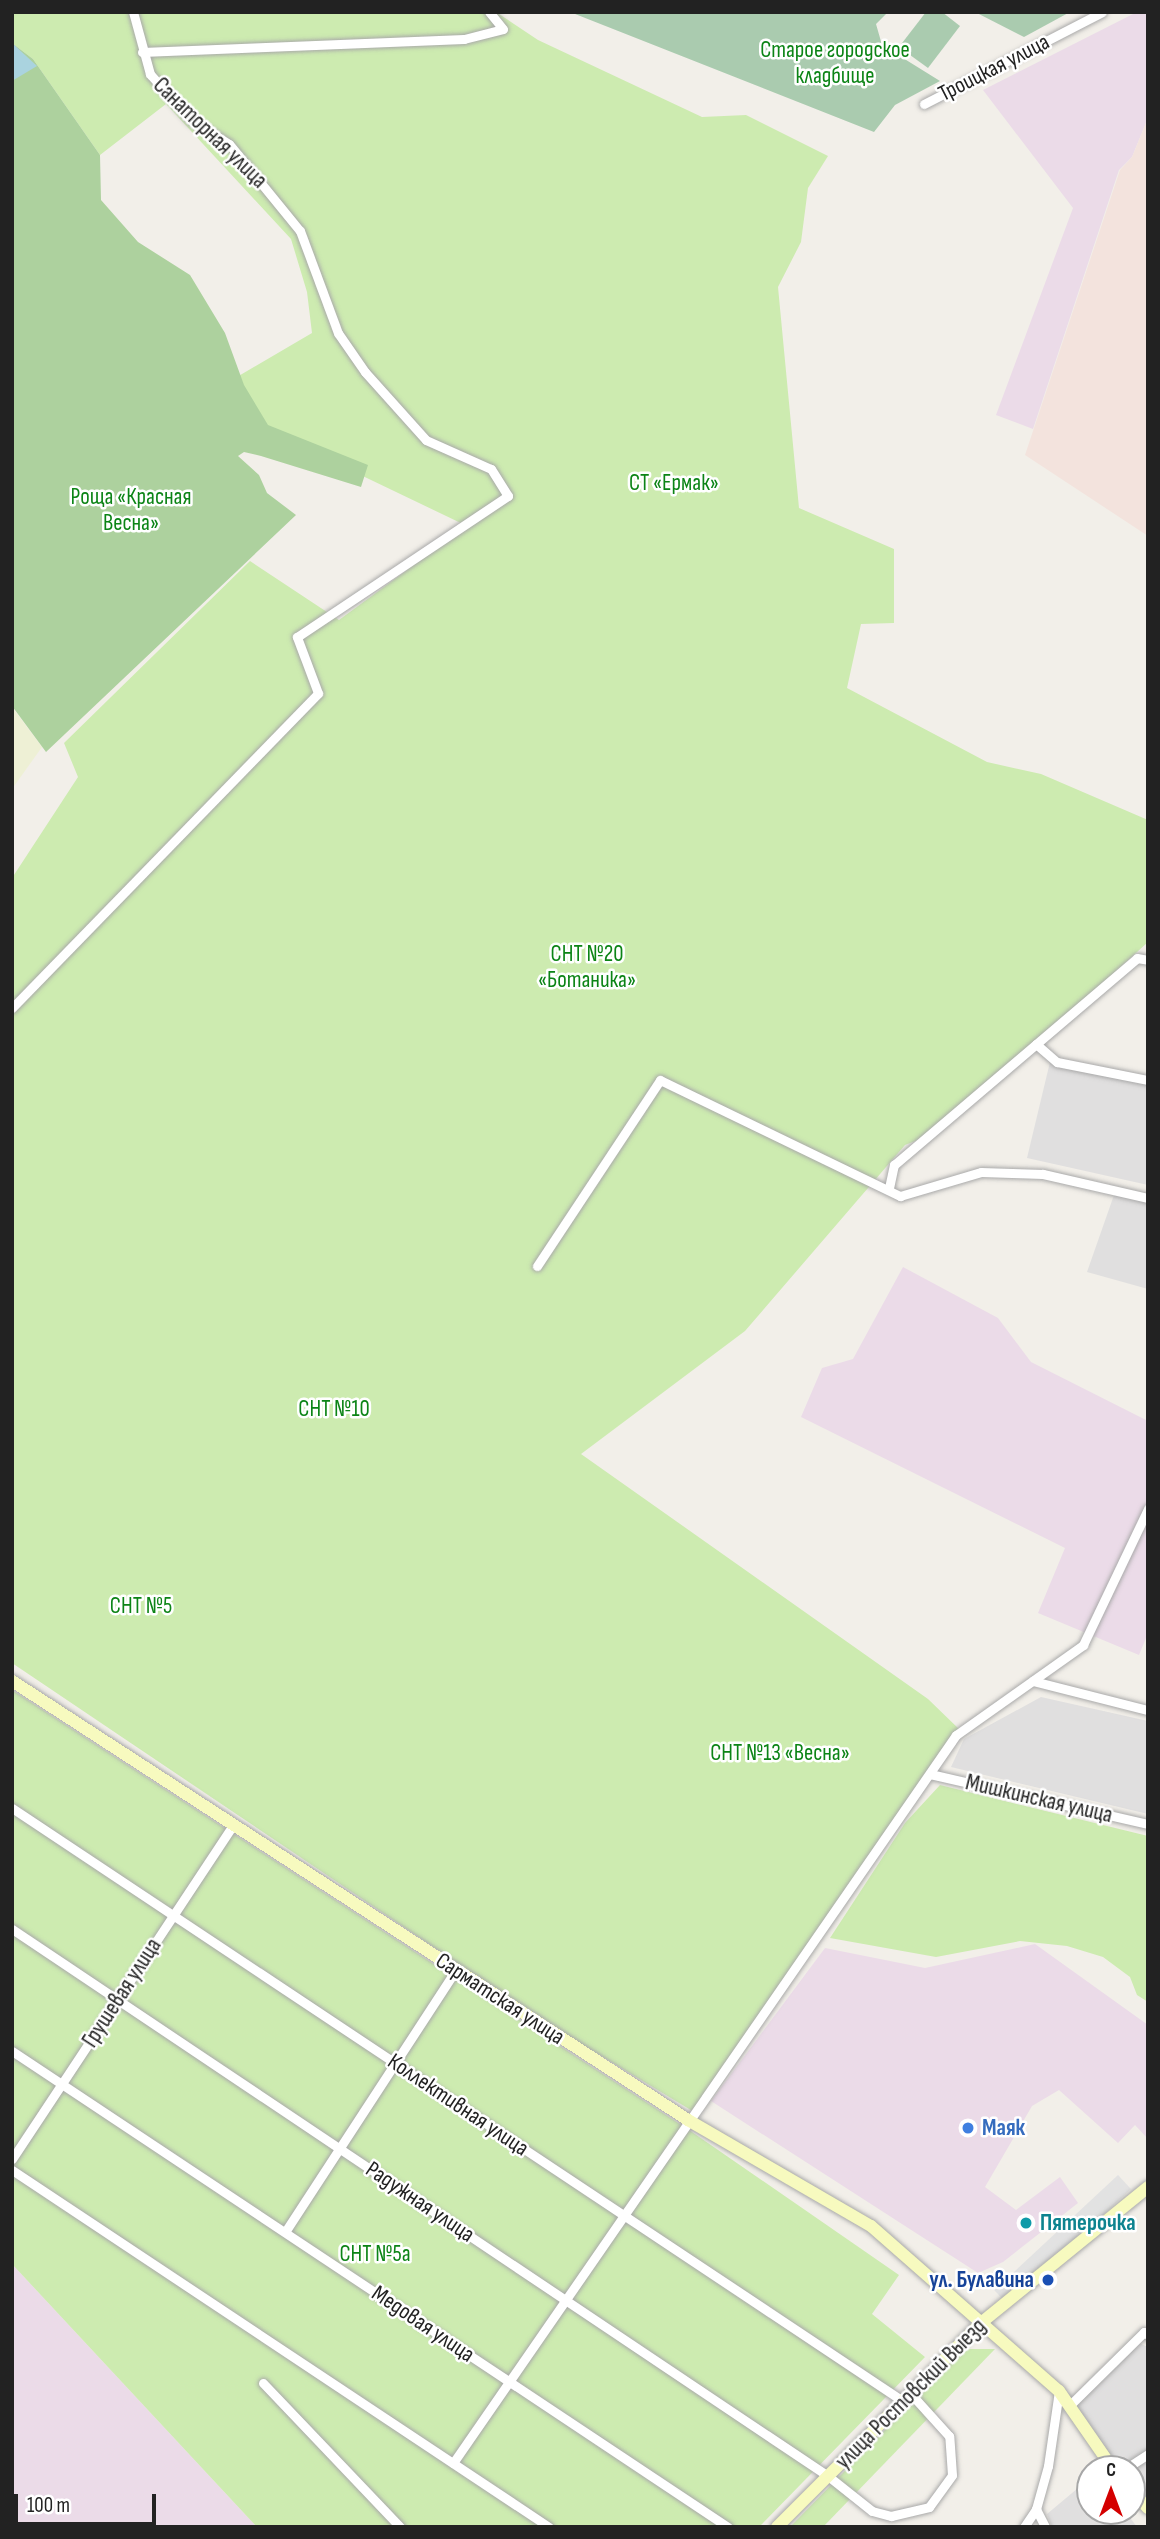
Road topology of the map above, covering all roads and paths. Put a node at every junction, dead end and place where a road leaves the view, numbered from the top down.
1 (133, 12) edge
2 (489, 12) edge
3 (1102, 12) edge
4 (142, 52) junction
5 (924, 104) dead end
6 (1148, 960) edge
7 (12, 1008) edge
8 (1036, 1044) junction
9 (1148, 1080) edge
10 (888, 1188) junction
11 (1148, 1198) edge
12 (537, 1266) dead end
13 (1148, 1509) edge
14 (12, 1681) edge
15 (1033, 1681) junction
16 (1148, 1710) edge
17 (930, 1774) junction
18 (12, 1808) edge
19 (1148, 1824) edge
20 (232, 1826) junction
21 (173, 1915) junction
22 (12, 1929) edge
23 (456, 1970) junction
24 (118, 2000) junction
25 (12, 2051) edge
26 (396, 2063) junction
27 (62, 2084) junction
28 (688, 2120) junction
29 (340, 2148) junction
30 (12, 2159) edge
31 (12, 2170) edge
32 (1148, 2187) edge
33 (623, 2215) junction
34 (285, 2232) junction
35 (565, 2300) junction
36 (982, 2322) junction
37 (1148, 2335) edge
38 (509, 2381) junction
39 (263, 2383) dead end
40 (1059, 2391) junction
41 (907, 2398) junction
42 (1070, 2405) junction
43 (1104, 2455) edge
44 (453, 2463) junction
45 (828, 2476) junction
46 (1036, 2509) junction
47 (400, 2527) edge
48 (549, 2527) edge
49 (728, 2527) edge
50 (777, 2527) edge
51 (1024, 2527) edge
52 (1045, 2527) edge

1 - 4 street, Санаторная улица
2 - 4 street
3 - 5 street, Троицкая улица
4 - 7 street, Санаторная улица
6 - 8 street
8 - 9 street
8 - 10 street
10 - 11 street
10 - 12 street
13 - 15 street
14 - 20 main road, Сарматская улица
15 - 16 street
15 - 17 street
17 - 19 street, Мишкинская улица
17 - 28 street
18 - 21 street, Коллективная улица
20 - 21 street, Грушевая улица
20 - 23 main road, Сарматская улица
21 - 24 street, Грушевая улица
21 - 26 street, Коллективная улица
22 - 24 street, Радужная улица
23 - 26 street
23 - 28 main road, Сарматская улица
24 - 27 street, Грушевая улица
24 - 29 street, Радужная улица
25 - 27 street, Медовая улица
26 - 29 street
26 - 33 street, Коллективная улица
27 - 30 street, Грушевая улица
27 - 34 street, Медовая улица
28 - 33 street
28 - 36 main road, Сарматская улица
29 - 34 street
29 - 35 street, Радужная улица
31 - 44 street
32 - 36 main road, улица Ростовский Выезд
33 - 35 street
33 - 41 street, Коллективная улица
34 - 38 street, Медовая улица
35 - 38 street
35 - 45 street, Радужная улица
36 - 40 main road, Сарматская улица
36 - 41 main road, улица Ростовский Выезд
37 - 42 street
38 - 44 street
38 - 49 street, Медовая улица
39 - 47 street
40 - 42 main road, Сарматская улица
40 - 46 street
41 - 45 main road, улица Ростовский Выезд
41 - 45 street, Коллективная улица
42 - 43 main road, Сарматская улица
44 - 48 street
45 - 50 main road, улица Ростовский Выезд
46 - 51 street
46 - 52 street

